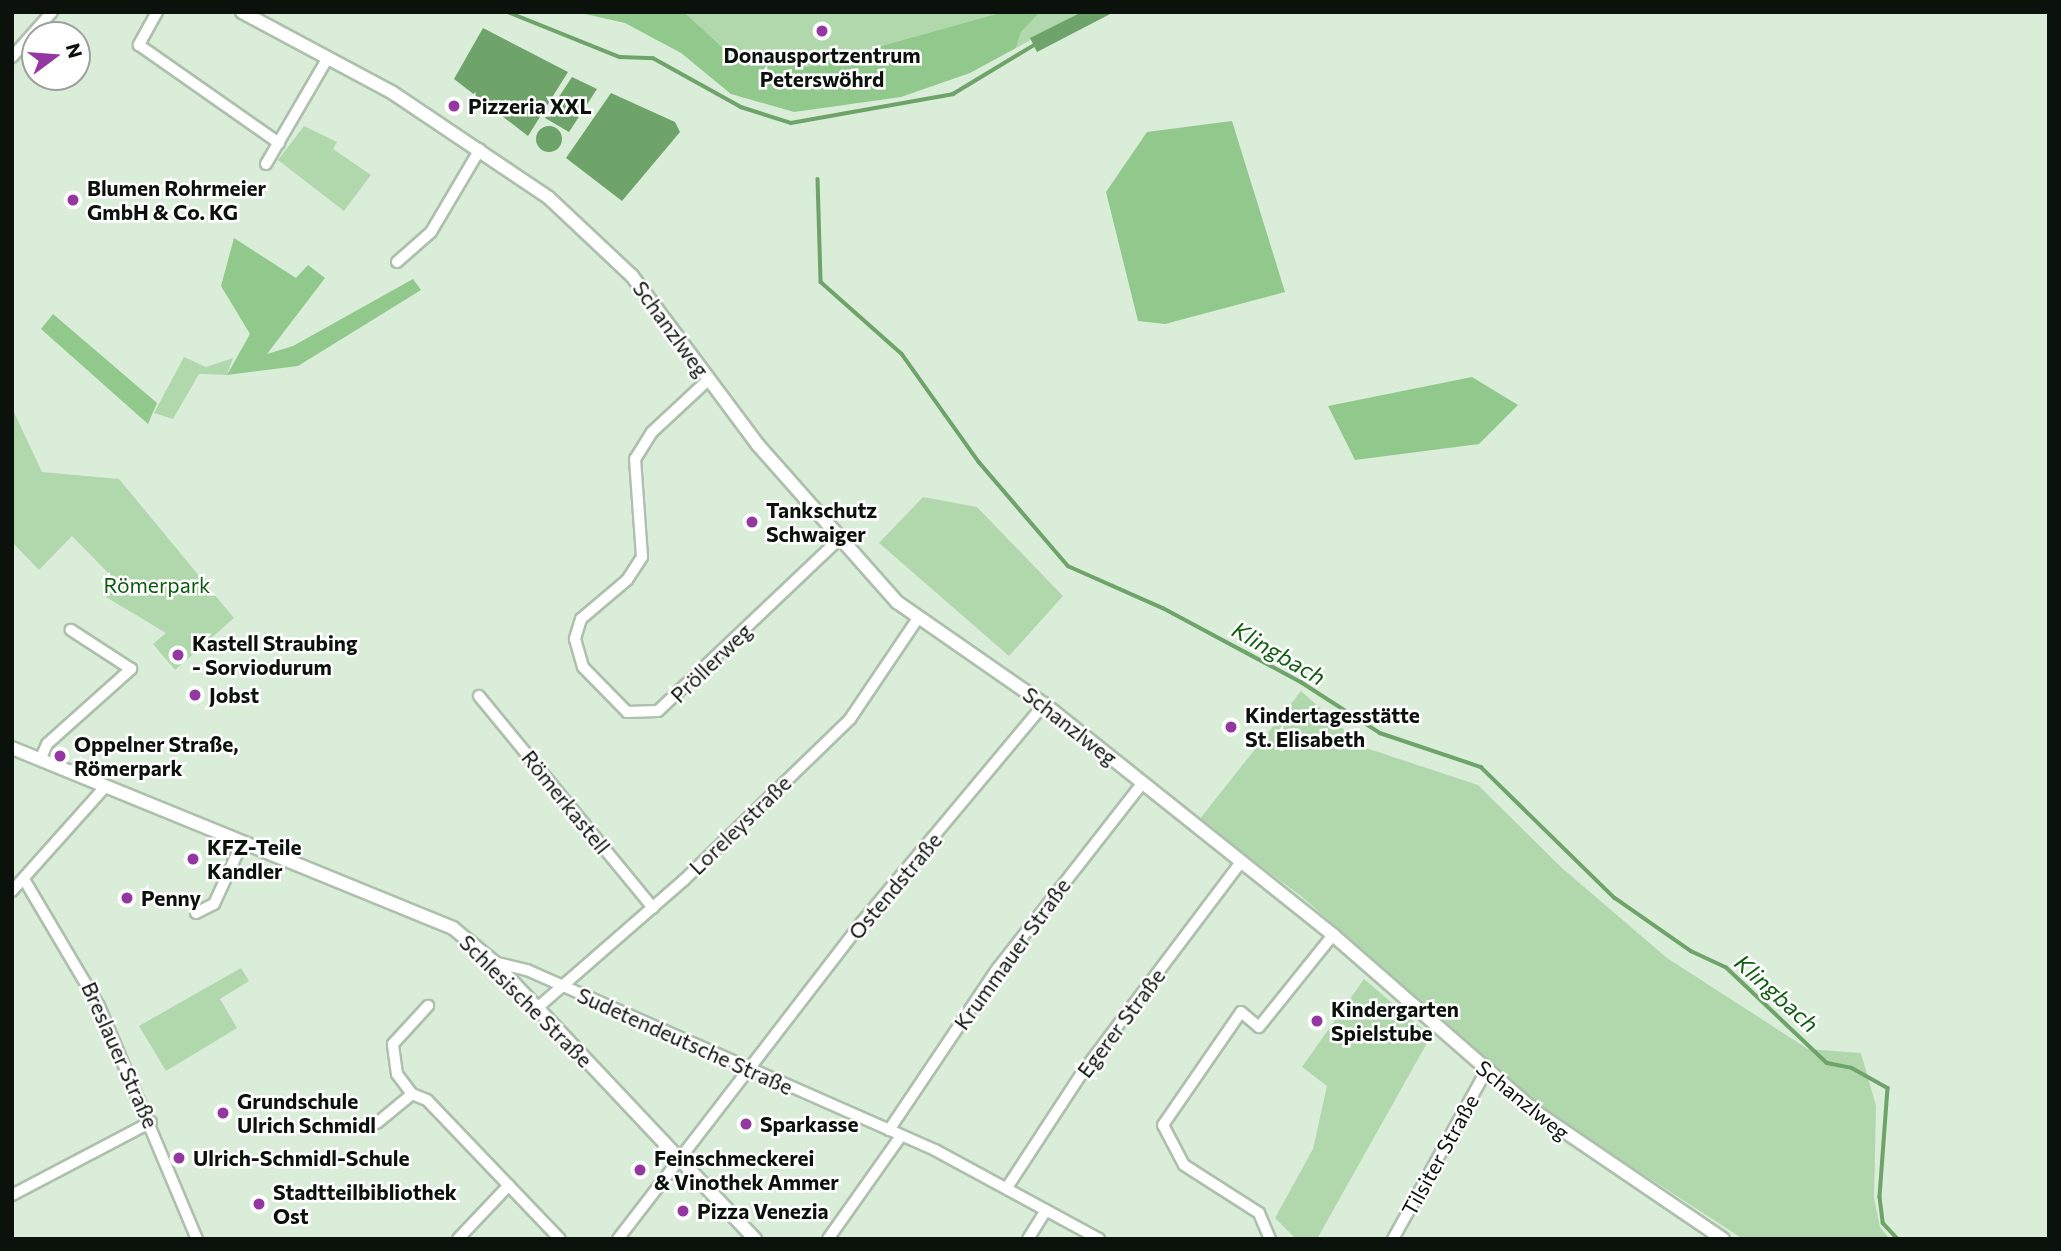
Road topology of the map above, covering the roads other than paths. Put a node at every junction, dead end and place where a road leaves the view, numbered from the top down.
1 (52, 12) edge
2 (157, 12) edge
3 (242, 12) edge
4 (12, 57) edge
5 (327, 58) junction
6 (279, 143) junction
7 (480, 149) junction
8 (266, 164) dead end
9 (397, 262) dead end
10 (708, 380) junction
11 (839, 539) junction
12 (918, 618) junction
13 (71, 630) dead end
14 (479, 696) dead end
15 (1044, 704) junction
16 (12, 748) edge
17 (40, 760) junction
18 (1142, 783) junction
19 (104, 788) junction
20 (242, 843) junction
21 (1240, 863) junction
22 (25, 881) junction
23 (12, 891) edge
24 (653, 908) junction
25 (196, 913) dead end
26 (1333, 935) junction
27 (494, 962) junction
28 (562, 986) junction
29 (428, 1006) dead end
30 (536, 1009) junction
31 (749, 1071) junction
32 (1486, 1071) junction
33 (412, 1094) junction
34 (151, 1122) junction
35 (377, 1123) dead end
36 (889, 1130) junction
37 (901, 1136) junction
38 (680, 1159) junction
39 (509, 1185) junction
40 (1008, 1186) junction
41 (12, 1195) edge
42 (1046, 1210) junction
43 (197, 1239) edge
44 (457, 1239) edge
45 (559, 1239) edge
46 (618, 1239) edge
47 (755, 1239) edge
48 (828, 1239) edge
49 (1028, 1239) edge
50 (1099, 1239) edge
51 (1270, 1239) edge
52 (1393, 1239) edge
53 (1723, 1239) edge

1 - 4 street
2 - 6 street
3 - 5 street, Schanzlweg
5 - 6 street
5 - 7 street, Schanzlweg
6 - 8 street
7 - 9 street
7 - 10 street, Schanzlweg
10 - 11 street, Schanzlweg
10 - 11 street, Pröllerweg
11 - 12 street, Schanzlweg
12 - 15 street, Schanzlweg
12 - 24 street, Loreleystraße
13 - 17 street
14 - 24 street, Römerkastell
15 - 18 street, Schanzlweg
15 - 31 street, Ostendstraße
16 - 17 street, Schlesische Straße
17 - 19 street, Schlesische Straße
18 - 21 street, Schanzlweg
18 - 36 street, Krummauer Straße
19 - 20 street, Schlesische Straße
19 - 22 street
20 - 25 street
20 - 27 street, Schlesische Straße
21 - 26 street, Schanzlweg
21 - 40 street, Egerer Straße
22 - 23 street
22 - 34 street, Breslauer Straße
24 - 28 street, Loreleystraße
26 - 32 street, Schanzlweg
26 - 51 street
27 - 28 street, Sudetendeutsche Straße
27 - 30 street, Schlesische Straße
28 - 30 street, Loreleystraße
28 - 31 street, Sudetendeutsche Straße
29 - 33 street
30 - 38 street, Schlesische Straße
31 - 36 street, Sudetendeutsche Straße
31 - 38 street, Ostendstraße
32 - 52 street, Tilsiter Straße
32 - 53 street, Schanzlweg
33 - 35 street
33 - 39 street
34 - 41 street
34 - 43 street, Breslauer Straße
36 - 37 street, Sudetendeutsche Straße
37 - 40 street, Sudetendeutsche Straße
37 - 48 street
38 - 46 street, Ostendstraße
38 - 47 street, Schlesische Straße
39 - 44 street
39 - 45 street
40 - 42 street, Sudetendeutsche Straße
42 - 49 street
42 - 50 street, Sudetendeutsche Straße

